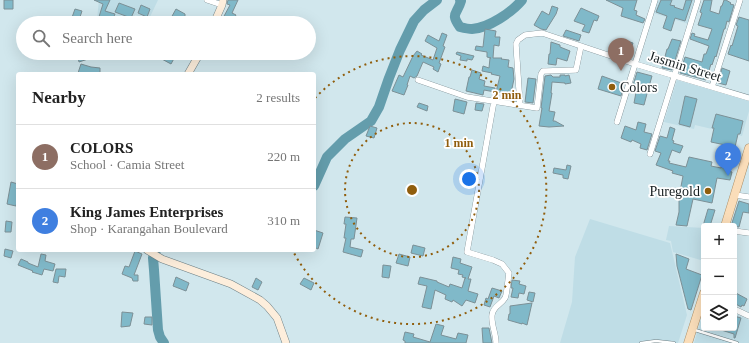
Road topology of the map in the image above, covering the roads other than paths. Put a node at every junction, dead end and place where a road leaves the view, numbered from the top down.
1 (207, 0) edge
2 (655, 0) edge
3 (698, 0) edge
4 (740, 0) edge
5 (222, 3) edge
6 (217, 16) edge
7 (581, 46) junction
8 (196, 60) edge
9 (636, 64) junction
10 (189, 72) edge
11 (674, 76) junction
12 (418, 80) dead end
13 (712, 87) junction
14 (749, 98) edge
15 (494, 101) junction
16 (520, 105) junction
17 (617, 122) dead end
18 (749, 148) edge
19 (650, 154) dead end
20 (735, 195) junction
21 (749, 197) edge
22 (726, 223) edge
23 (737, 231) edge
24 (749, 233) edge
25 (150, 252) edge
26 (704, 295) edge
27 (737, 310) edge
28 (749, 316) edge
29 (692, 329) junction
30 (286, 343) edge
31 (496, 343) edge
32 (641, 343) edge
33 (674, 343) edge
34 (688, 343) edge
35 (736, 343) edge

1 - 5 street
2 - 9 street
3 - 11 street
4 - 13 street
5 - 6 street
7 - 9 street, Jasmin Street
7 - 16 street
7 - 16 street, Jasmin Street
8 - 10 street
9 - 11 street, Jasmin Street
9 - 17 street
11 - 13 street, Jasmin Street
11 - 19 street
12 - 15 street
13 - 14 street, Jasmin Street
15 - 16 street
15 - 31 street
18 - 20 main road
20 - 21 street
20 - 22 main road
23 - 24 street
25 - 30 street
26 - 29 main road
27 - 28 street
29 - 34 main road
29 - 35 lane
32 - 33 lane

